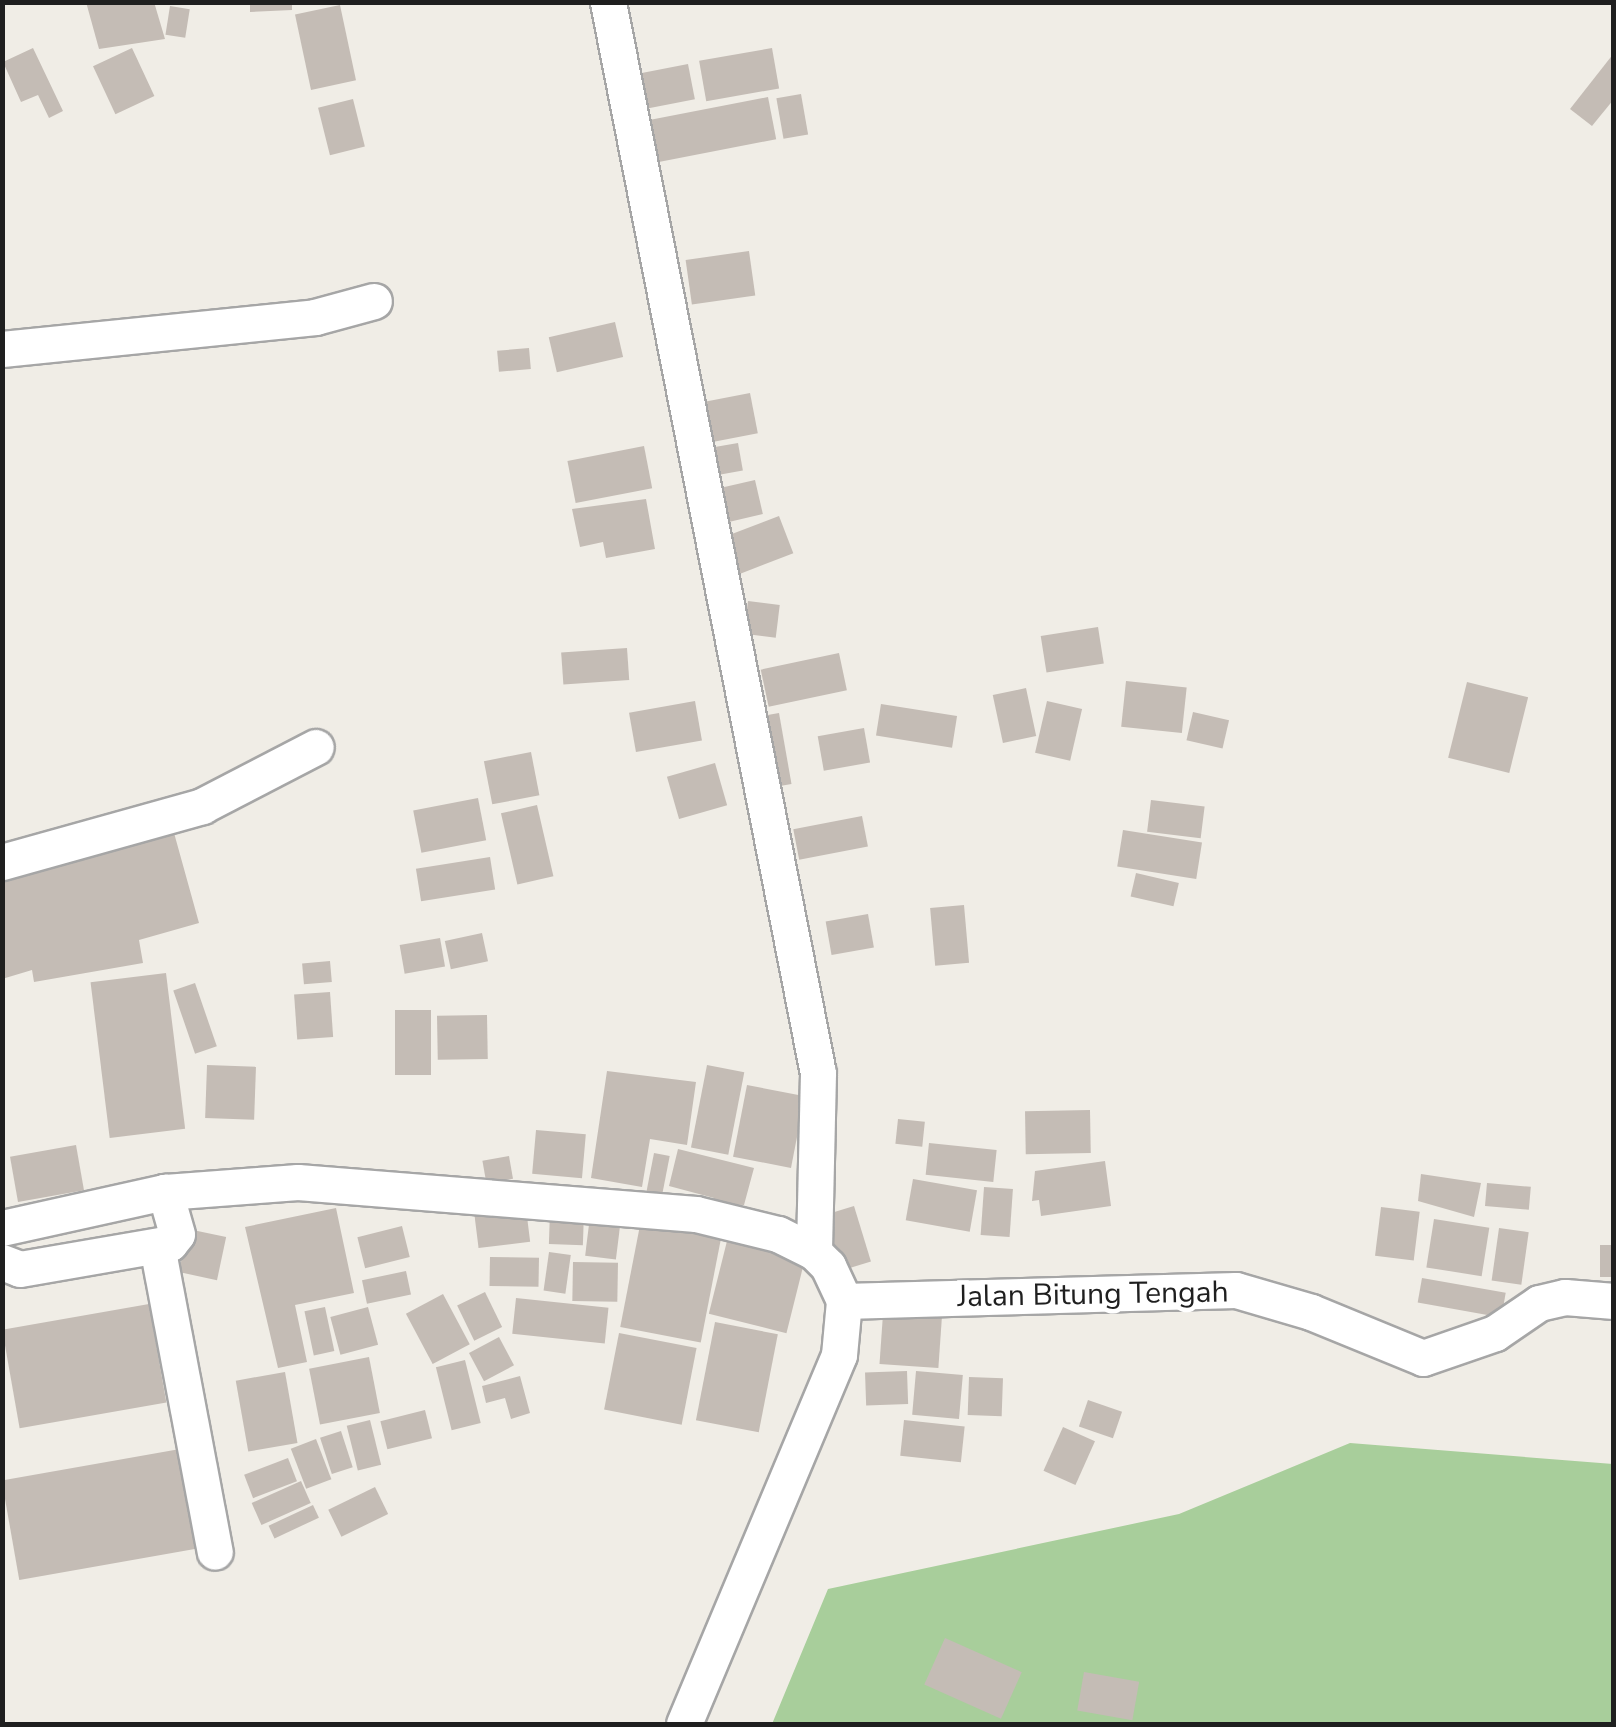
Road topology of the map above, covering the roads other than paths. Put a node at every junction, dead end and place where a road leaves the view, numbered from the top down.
1 (608, 2) edge
2 (374, 301) dead end
3 (2, 349) edge
4 (316, 748) dead end
5 (2, 862) edge
6 (165, 1192) junction
7 (2, 1228) edge
8 (157, 1246) junction
9 (814, 1252) junction
10 (2, 1262) edge
11 (1614, 1300) edge
12 (844, 1302) junction
13 (215, 1552) dead end
14 (684, 1724) edge

1 - 9 street
2 - 3 street
4 - 5 street
6 - 7 street
6 - 8 street
6 - 9 street
8 - 10 street
8 - 13 street
9 - 12 street
11 - 12 street, Jalan Bitung Tengah
12 - 14 street

